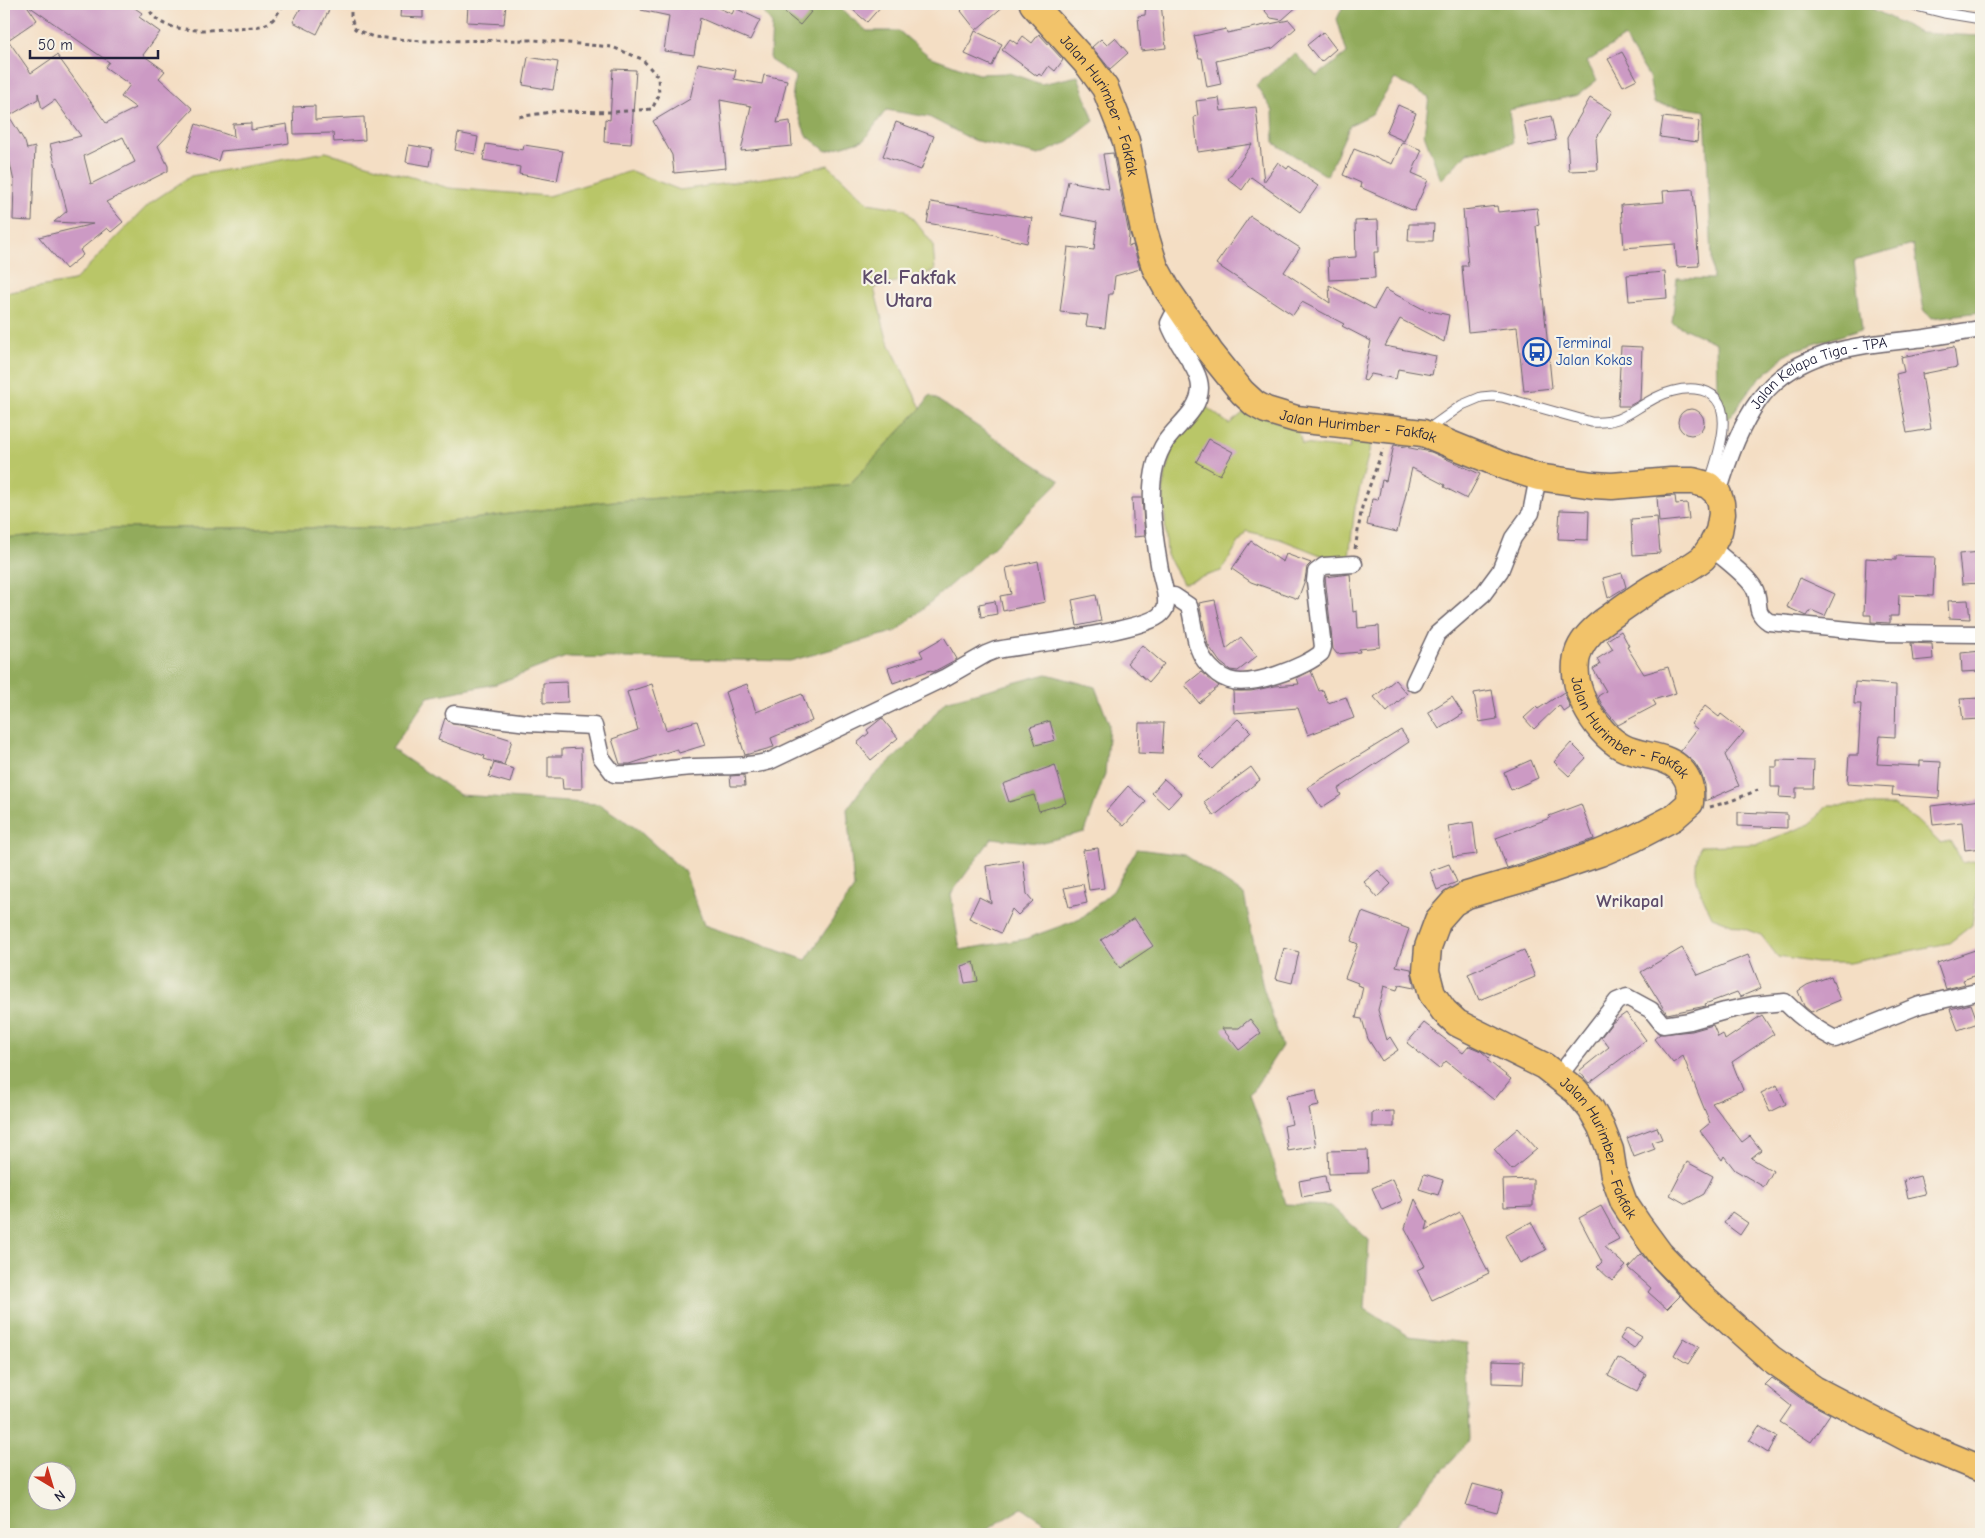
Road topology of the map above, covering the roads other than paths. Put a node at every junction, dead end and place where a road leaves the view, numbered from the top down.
1 (1033, 4) edge
2 (1908, 4) edge
3 (1981, 19) edge
4 (1181, 308) junction
5 (1981, 329) edge
6 (1423, 433) junction
7 (1538, 477) junction
8 (1713, 489) junction
9 (1711, 548) junction
10 (1354, 564) road end
11 (1166, 596) junction
12 (1981, 634) edge
13 (1414, 683) dead end
14 (454, 714) dead end
15 (1981, 991) edge
16 (1558, 1077) junction
17 (1981, 1469) edge

1 - 4 main road, Jalan Hurimber - Fakfak
2 - 3 lane
4 - 6 main road, Jalan Hurimber - Fakfak
4 - 11 street
5 - 8 street, Jalan Kelapa Tiga - TPA
6 - 7 main road, Jalan Hurimber - Fakfak
6 - 8 lane
7 - 8 main road, Jalan Hurimber - Fakfak
7 - 13 street
8 - 9 main road, Jalan Hurimber - Fakfak
9 - 12 street
9 - 16 main road, Jalan Hurimber - Fakfak
10 - 11 street
11 - 14 street
15 - 16 street
16 - 17 main road, Jalan Hurimber - Fakfak

